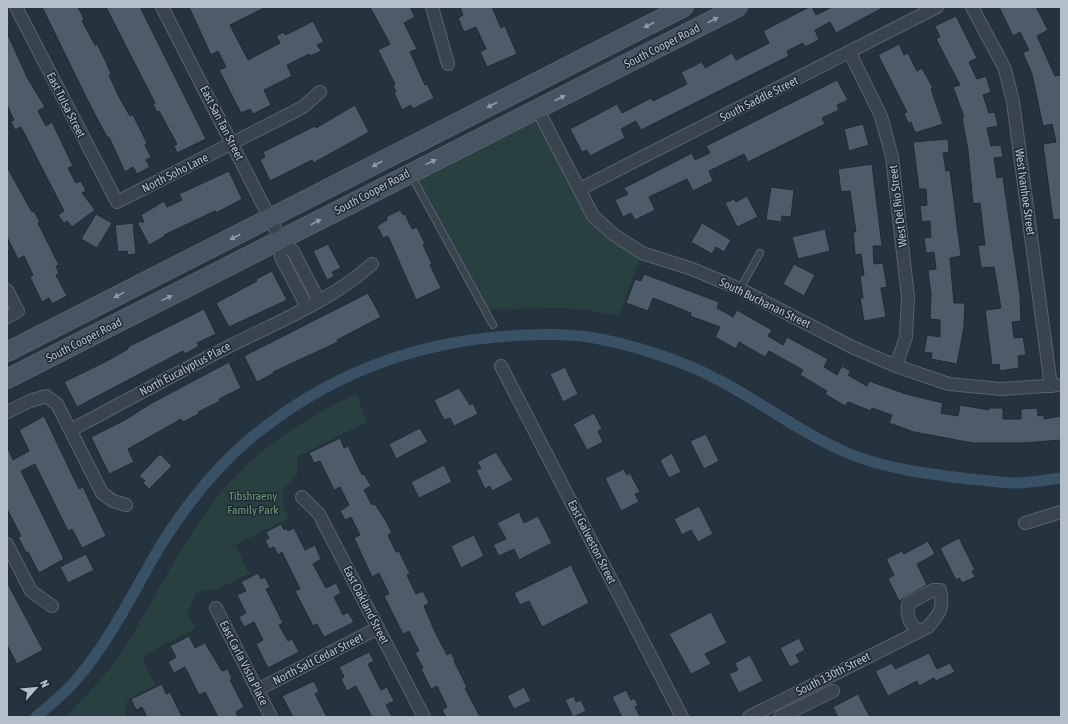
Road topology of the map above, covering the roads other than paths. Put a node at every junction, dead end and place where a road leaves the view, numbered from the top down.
1 (16, 7) edge
2 (162, 7) edge
3 (432, 7) edge
4 (684, 7) edge
5 (738, 7) edge
6 (937, 7) edge
7 (972, 7) edge
8 (850, 53) junction
9 (448, 64) dead end
10 (527, 88) junction
11 (320, 92) dead end
12 (538, 110) junction
13 (233, 144) junction
14 (410, 173) junction
15 (580, 189) junction
16 (117, 202) joint
17 (270, 219) junction
18 (281, 240) junction
19 (760, 253) dead end
20 (372, 264) dead end
21 (304, 273) junction
22 (293, 279) junction
23 (740, 289) junction
24 (7, 290) edge
25 (319, 302) junction
26 (307, 307) junction
27 (12, 314) edge
28 (492, 325) dead end
29 (7, 352) edge
30 (502, 366) dead end
31 (896, 366) junction
32 (7, 379) edge
33 (1056, 386) edge
34 (7, 412) edge
35 (71, 430) junction
36 (302, 497) dead end
37 (126, 505) dead end
38 (1061, 512) edge
39 (1025, 523) dead end
40 (7, 544) edge
41 (52, 606) dead end
42 (216, 608) dead end
43 (378, 628) junction
44 (918, 632) dead end
45 (257, 690) junction
46 (833, 691) dead end
47 (271, 717) edge
48 (424, 717) edge
49 (682, 717) edge
50 (749, 717) edge
51 (780, 717) edge

1 - 16 street, East Tulsa Street
2 - 13 street, East San Tan Street
3 - 9 street
4 -> 10 main road, South Cooper Road
12 -> 5 main road, South Cooper Road
6 - 8 street, South Saddle Street
7 - 33 street, West Ivanhoe Street
8 - 15 street, South Saddle Street
8 - 31 street, West Del Rio Street
10 - 12 main road
10 -> 17 main road, South Cooper Road
11 - 13 street, North Soho Lane
14 -> 12 main road, South Cooper Road
12 - 15 street, South Buchanan Street
13 - 16 street, North Soho Lane
13 - 17 street, East San Tan Street
18 -> 14 main road, South Cooper Road
14 - 28 lane
15 - 23 street, South Buchanan Street
17 - 18 street, East San Tan Street
17 -> 29 main road, South Cooper Road
18 - 21 street, East San Tan Street
18 - 22 street, East San Tan Street
32 -> 18 main road, South Cooper Road
19 - 23 lane
20 - 25 street, North Eucalyptus Place
21 - 22 lane
21 - 25 street, East San Tan Street
22 - 26 street, East San Tan Street
23 - 31 street, South Buchanan Street
24 - 27 street
25 - 26 street, North Eucalyptus Place
26 - 35 street, North Eucalyptus Place
30 - 49 street, East Galveston Street
31 - 33 street, South Buchanan Street
34 - 35 street
35 - 37 street
36 - 43 street, East Oakland Street
38 - 39 street
40 - 41 street
42 - 45 street, East Carla Vista Place
43 - 45 street, North Salt Cedar Street
43 - 48 street, East Oakland Street
44 - 50 street, South 130th Street
45 - 47 street, East Carla Vista Place
46 - 51 street

